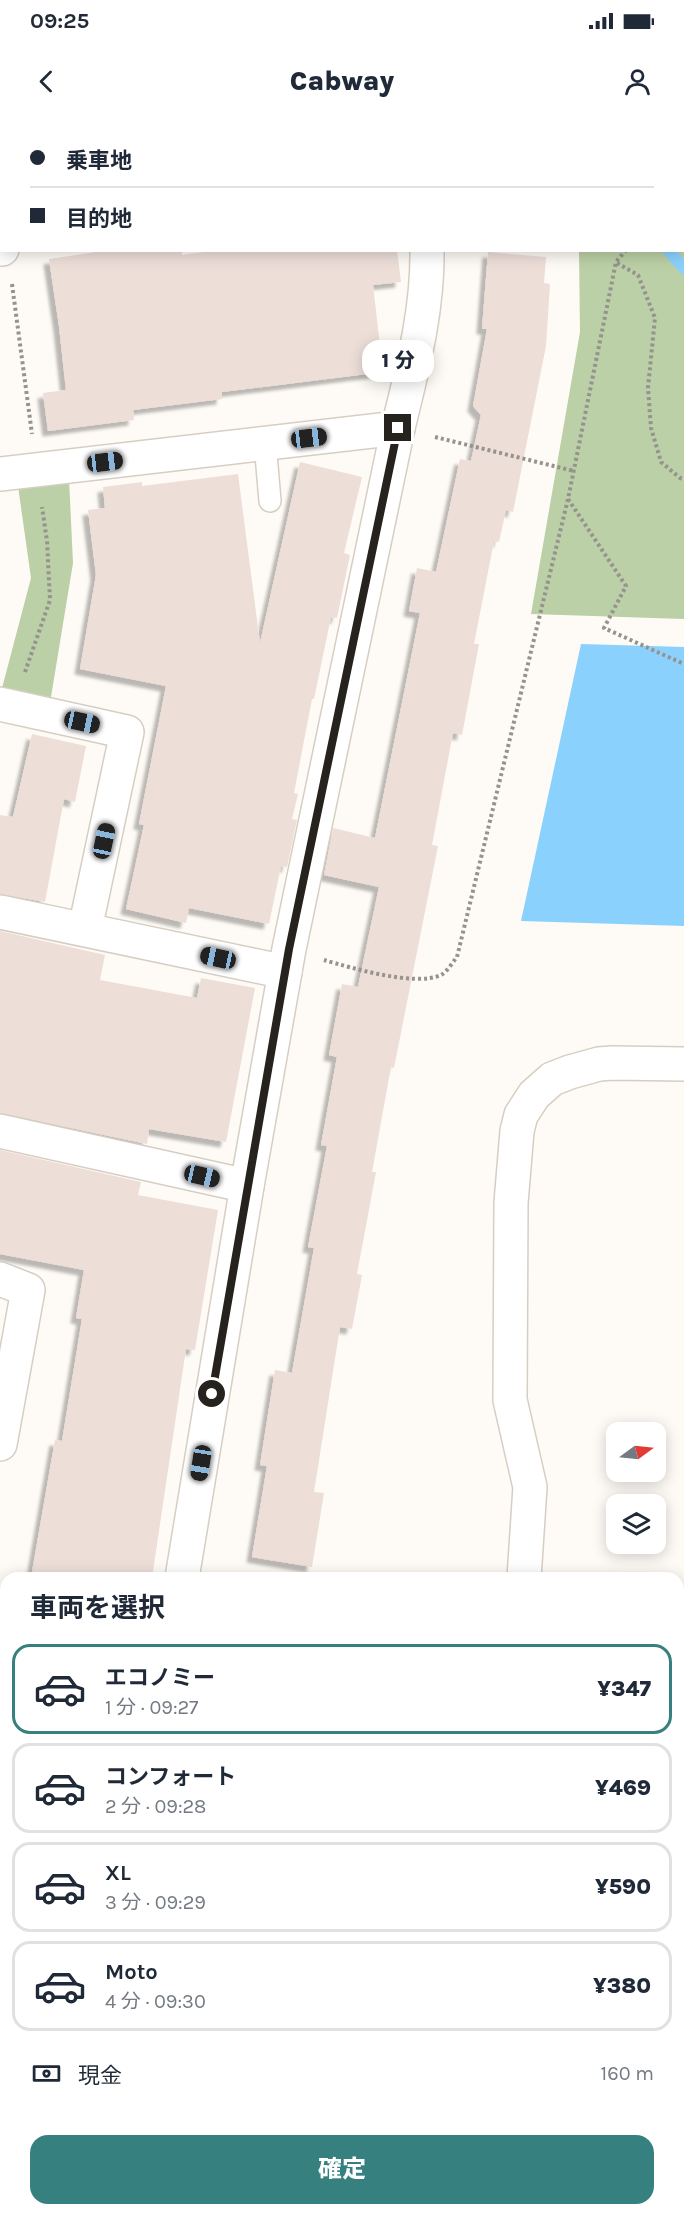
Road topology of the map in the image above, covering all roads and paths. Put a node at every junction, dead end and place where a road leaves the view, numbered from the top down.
1 (427, 252) edge
2 (624, 252) edge
3 (616, 262) junction
4 (12, 282) dead end
5 (398, 428) junction
6 (265, 443) junction
7 (36, 470) junction
8 (574, 471) junction
9 (0, 474) edge
10 (684, 479) edge
11 (568, 499) junction
12 (270, 501) dead end
13 (684, 664) edge
14 (7, 706) edge
15 (0, 912) edge
16 (85, 929) junction
17 (287, 961) junction
18 (684, 1064) edge
19 (0, 1131) edge
20 (247, 1186) junction
21 (0, 1279) edge
22 (0, 1444) edge
23 (183, 1572) edge
24 (524, 1572) edge

1 - 5 street
2 - 3 path
3 - 8 path
3 - 10 path
4 - 7 path
5 - 6 street
5 - 8 path
5 - 17 street
6 - 7 street
6 - 12 lane
7 - 9 street
7 - 14 path
8 - 11 path
11 - 13 path
11 - 17 path
14 - 16 street
15 - 16 street
16 - 17 street
17 - 20 street
18 - 24 street
19 - 20 street
20 - 23 street
21 - 22 street

